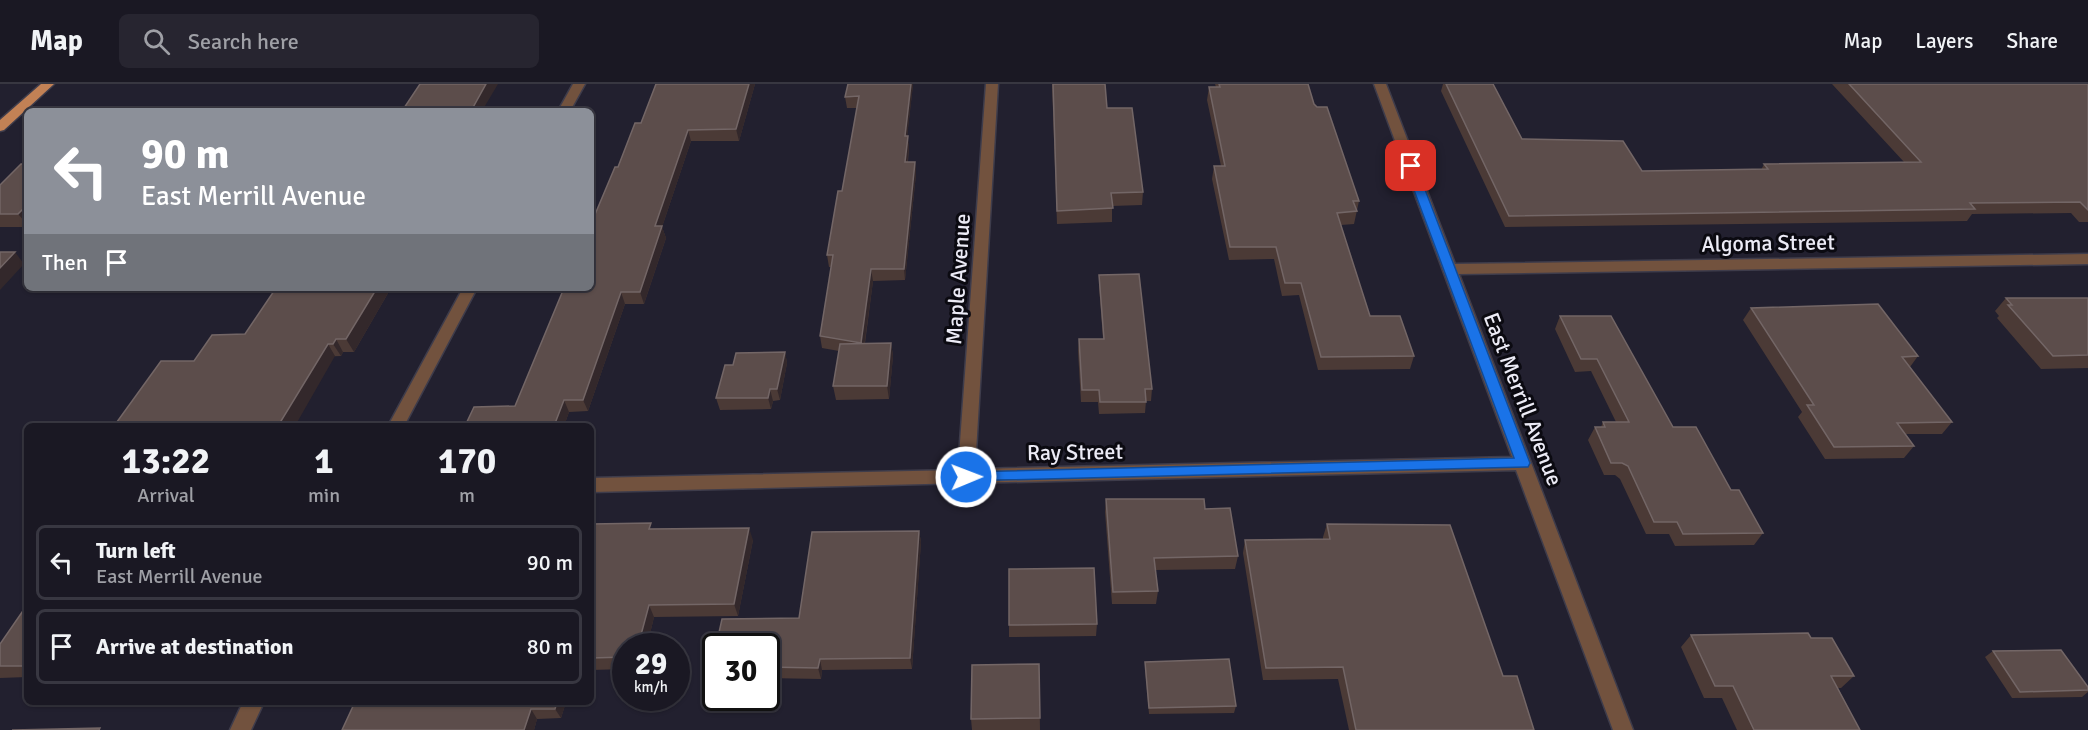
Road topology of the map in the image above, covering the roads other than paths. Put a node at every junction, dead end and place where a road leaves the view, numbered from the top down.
1 (48, 84) edge
2 (579, 84) edge
3 (992, 84) edge
4 (1380, 84) edge
5 (566, 108) edge
6 (0, 126) edge
7 (2088, 259) edge
8 (1449, 269) junction
9 (468, 291) edge
10 (398, 423) edge
11 (1523, 463) junction
12 (966, 477) junction
13 (594, 485) edge
14 (252, 705) edge
15 (240, 730) edge
16 (1623, 730) edge

1 - 6 main road
2 - 5 street
3 - 12 street, Maple Avenue
4 - 8 street, East Merrill Avenue
7 - 8 street, Algoma Street
8 - 11 street, East Merrill Avenue
9 - 10 street
11 - 12 street, Ray Street
11 - 16 street, East Merrill Avenue
12 - 13 street, Ray Street
14 - 15 street

